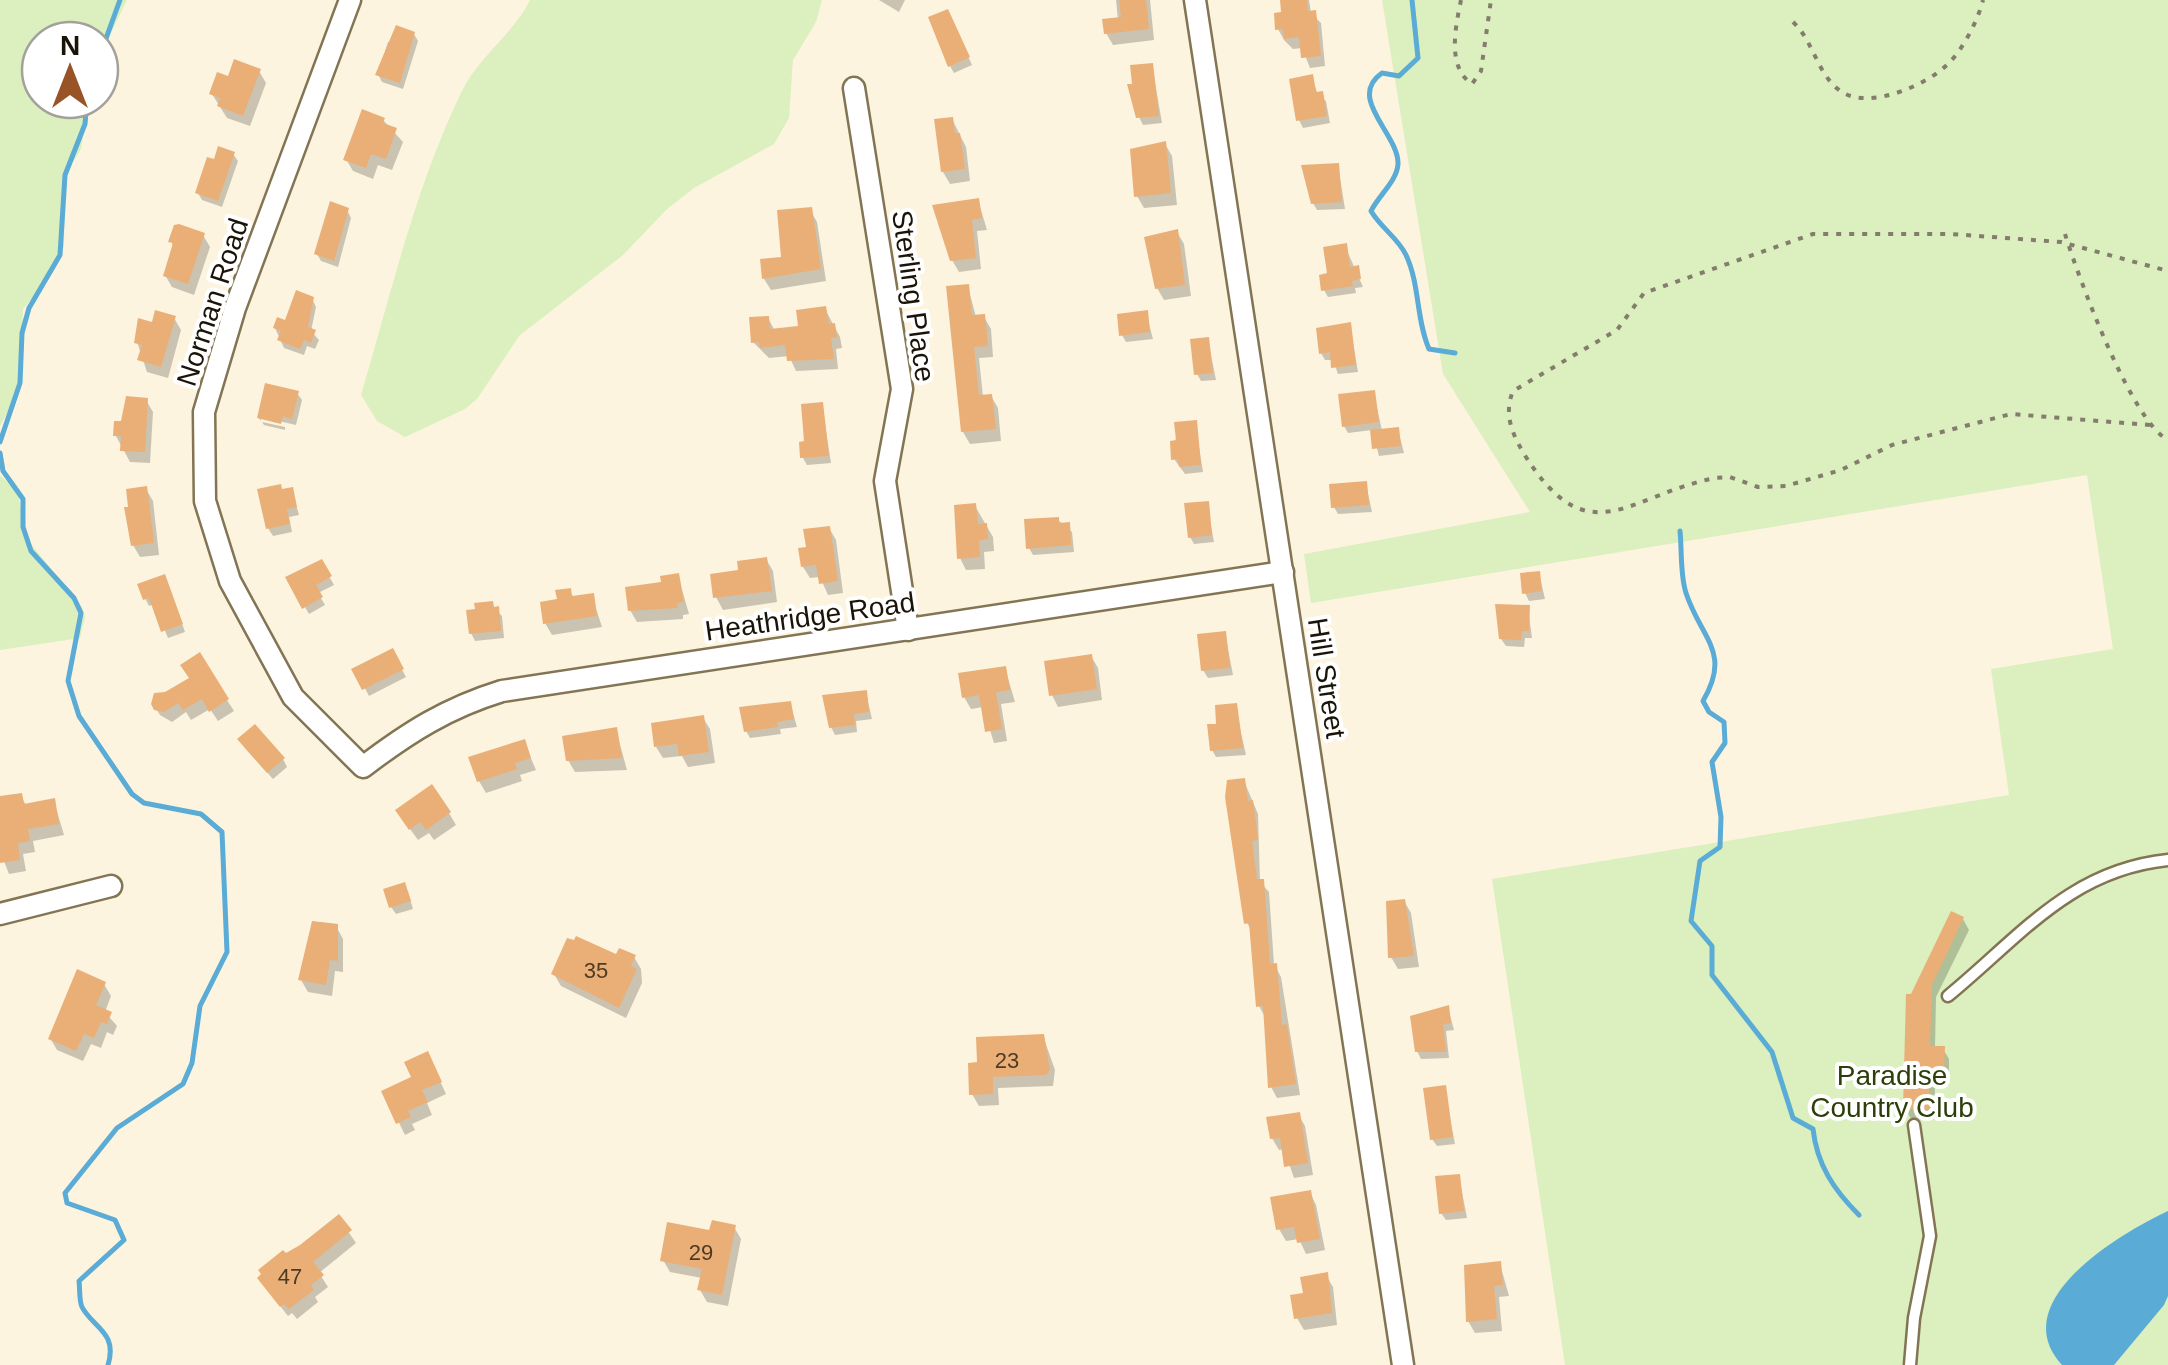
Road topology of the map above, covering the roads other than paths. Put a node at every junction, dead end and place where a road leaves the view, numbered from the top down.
1 (350, 0) edge
2 (1195, 0) edge
3 (854, 88) dead end
4 (1283, 572) junction
5 (908, 630) junction
6 (363, 767) joint
7 (2168, 860) edge
8 (111, 886) dead end
9 (0, 914) edge
10 (1948, 996) dead end
11 (1914, 1124) dead end
12 (1403, 1365) edge
13 (1910, 1365) edge

1 - 6 street, Norman Road
2 - 4 street, Hill Street
3 - 5 street, Sterling Place
4 - 5 street, Heathridge Road
4 - 12 street, Hill Street
5 - 6 street, Heathridge Road
7 - 10 lane
8 - 9 street
11 - 13 lane

